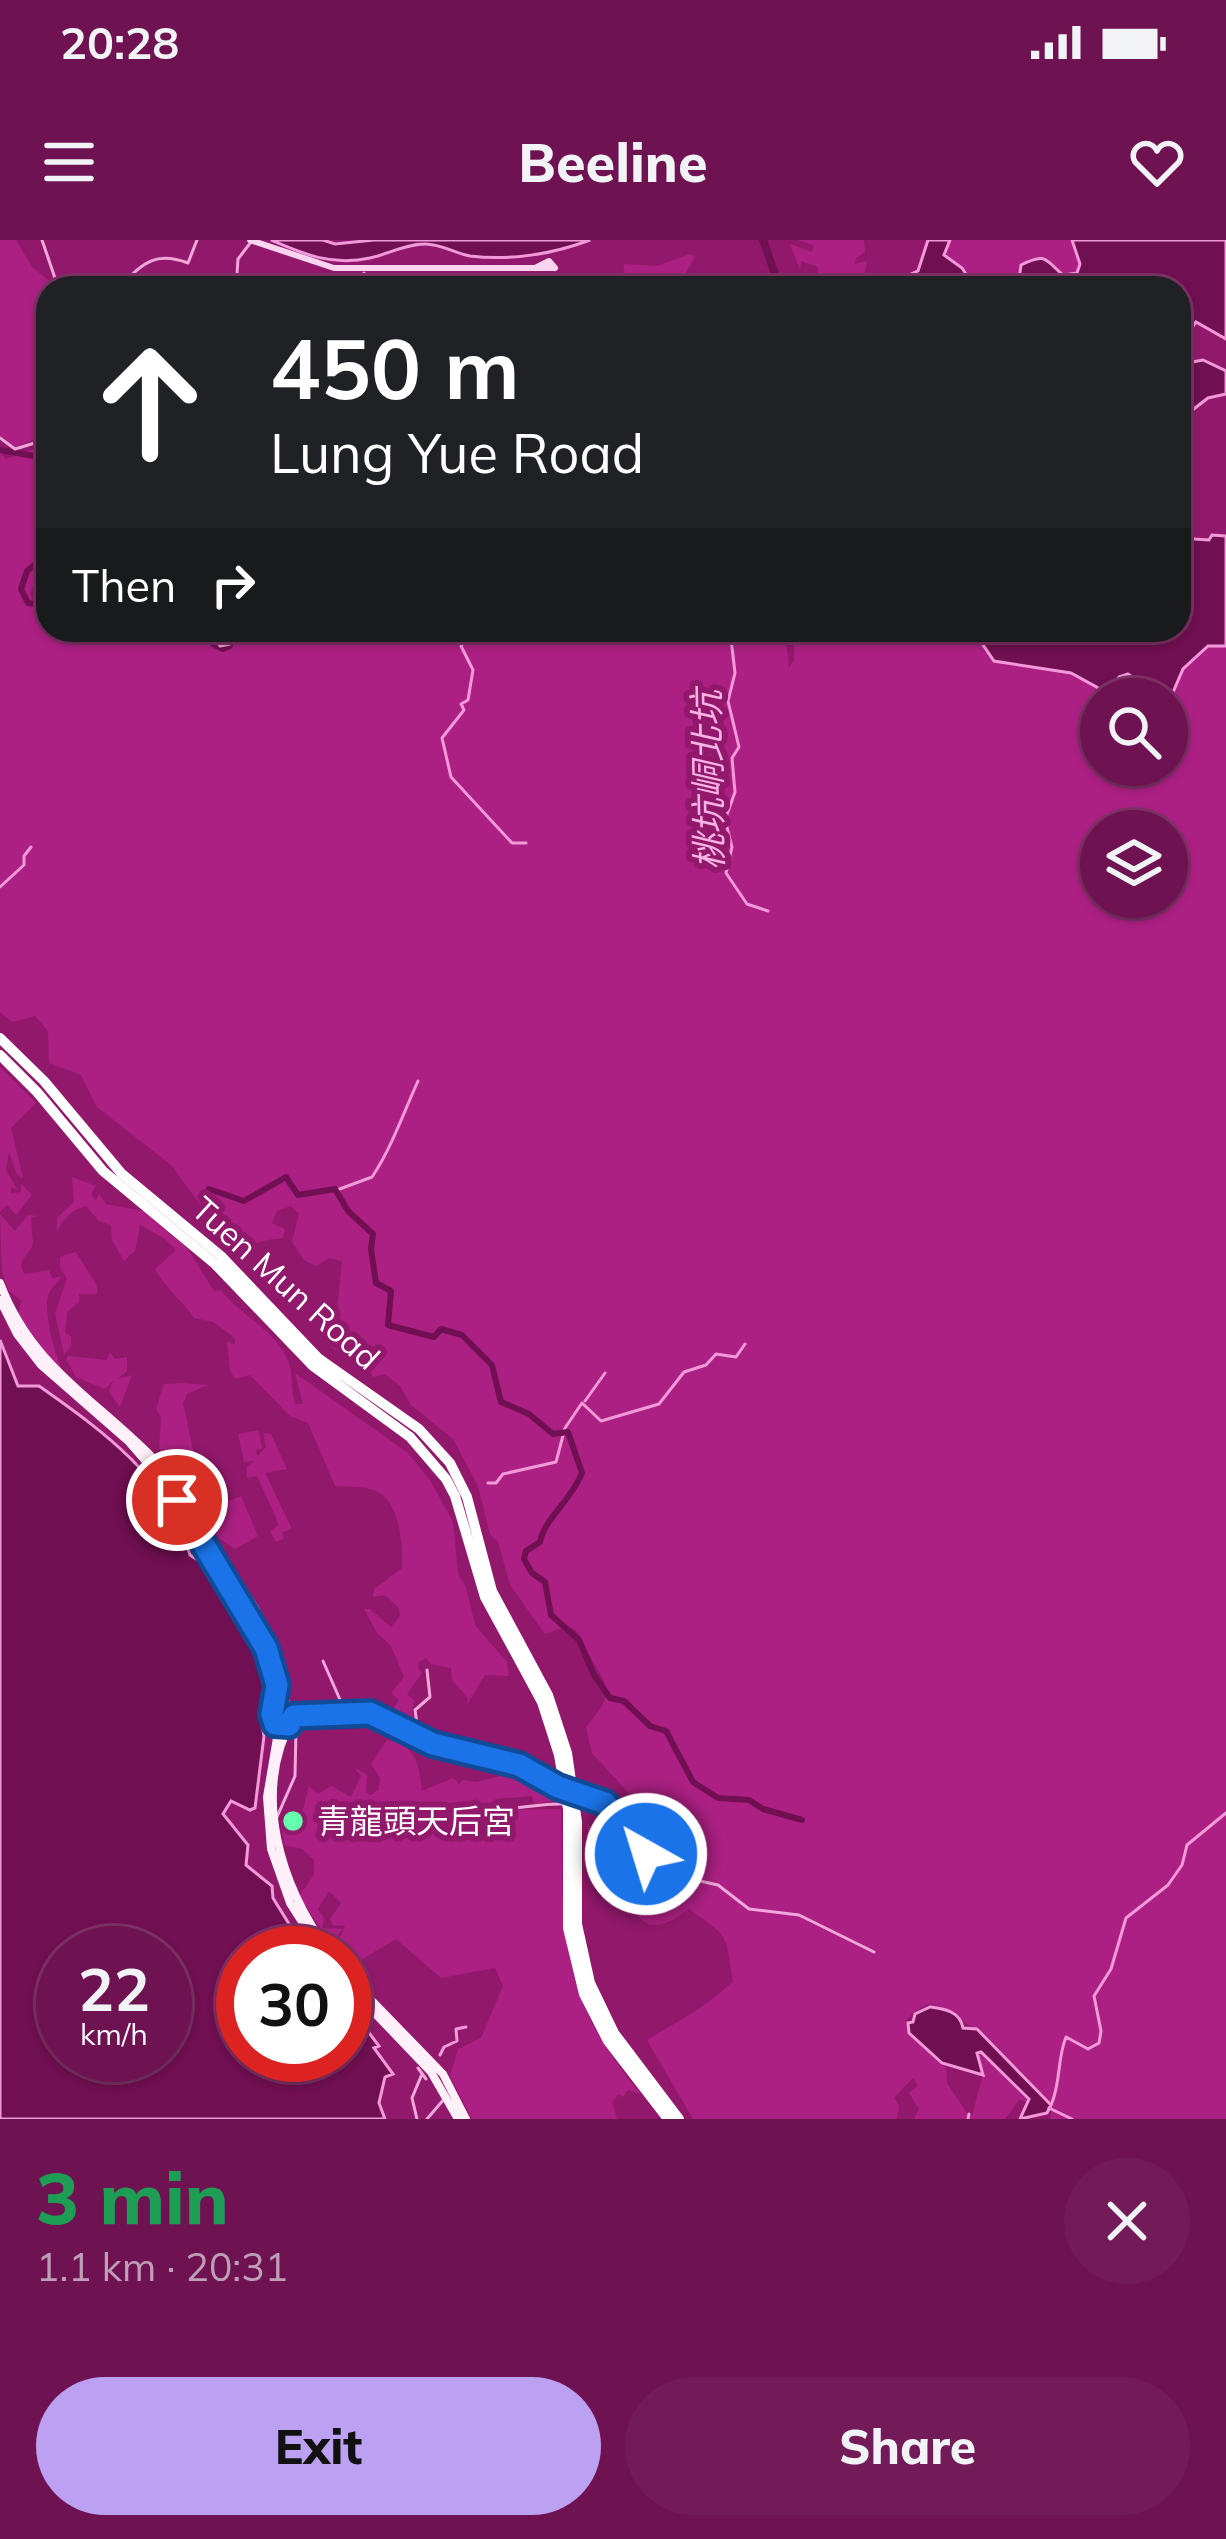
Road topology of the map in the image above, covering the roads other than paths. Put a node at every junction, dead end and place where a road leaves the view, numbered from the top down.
1 (42, 240) edge
2 (197, 240) edge
3 (251, 240) edge
4 (554, 268) dead end
5 (364, 271) junction
6 (54, 276) edge
7 (131, 276) edge
8 (237, 276) edge
9 (367, 276) edge
10 (0, 438) edge
11 (36, 443) edge
12 (0, 1038) edge
13 (0, 1054) edge
14 (0, 1283) edge
15 (0, 1300) edge
16 (152, 1457) tunnel mouth
17 (213, 1542) tunnel mouth
18 (251, 1610) junction
19 (323, 1661) dead end
20 (427, 1670) dead end
21 (283, 1683) tunnel mouth
22 (286, 1704) junction
23 (274, 1708) junction
24 (345, 1713) junction
25 (275, 1724) junction
26 (294, 1728) junction
27 (408, 1731) junction
28 (390, 1736) dead end
29 (558, 1737) junction
30 (419, 1738) junction
31 (292, 1787) junction
32 (275, 1788) junction
33 (605, 1803) junction
34 (502, 1808) dead end
35 (274, 1824) junction
36 (573, 1845) junction
37 (307, 1926) edge
38 (310, 1926) edge
39 (874, 1952) dead end
40 (372, 2001) edge
41 (372, 2010) edge
42 (422, 2074) dead end
43 (445, 2092) junction
44 (440, 2107) junction
45 (460, 2117) edge
46 (417, 2119) edge
47 (427, 2119) edge
48 (668, 2119) edge
49 (679, 2119) edge

1 - 6 street
2 - 7 street
3 - 5 street
3 - 8 street
4 - 5 street
5 - 9 street
10 - 11 street
12 - 29 highway, Tuen Mun Road
13 - 29 highway, Tuen Mun Road
14 - 16 main road
15 - 18 main road
17 - 18 main road
18 - 23 main road
19 - 24 street
20 - 30 street
21 - 22 main road
22 - 23 main road
22 - 26 main road
23 - 25 main road
24 - 26 street
24 - 27 street
25 - 26 main road
25 - 37 main road
26 - 31 street
26 - 32 main road
27 - 28 street
27 - 30 street
29 - 36 highway, Tuen Mun Road
30 - 33 street
31 - 32 street
31 - 35 street
32 - 35 main road
33 - 34 street
33 - 39 street
35 - 38 main road
36 - 48 highway, Tuen Mun Road
36 - 49 highway, Tuen Mun Road
40 - 45 main road
41 - 43 main road
42 - 46 street
43 - 44 street
43 - 45 main road
44 - 45 street
44 - 47 street

